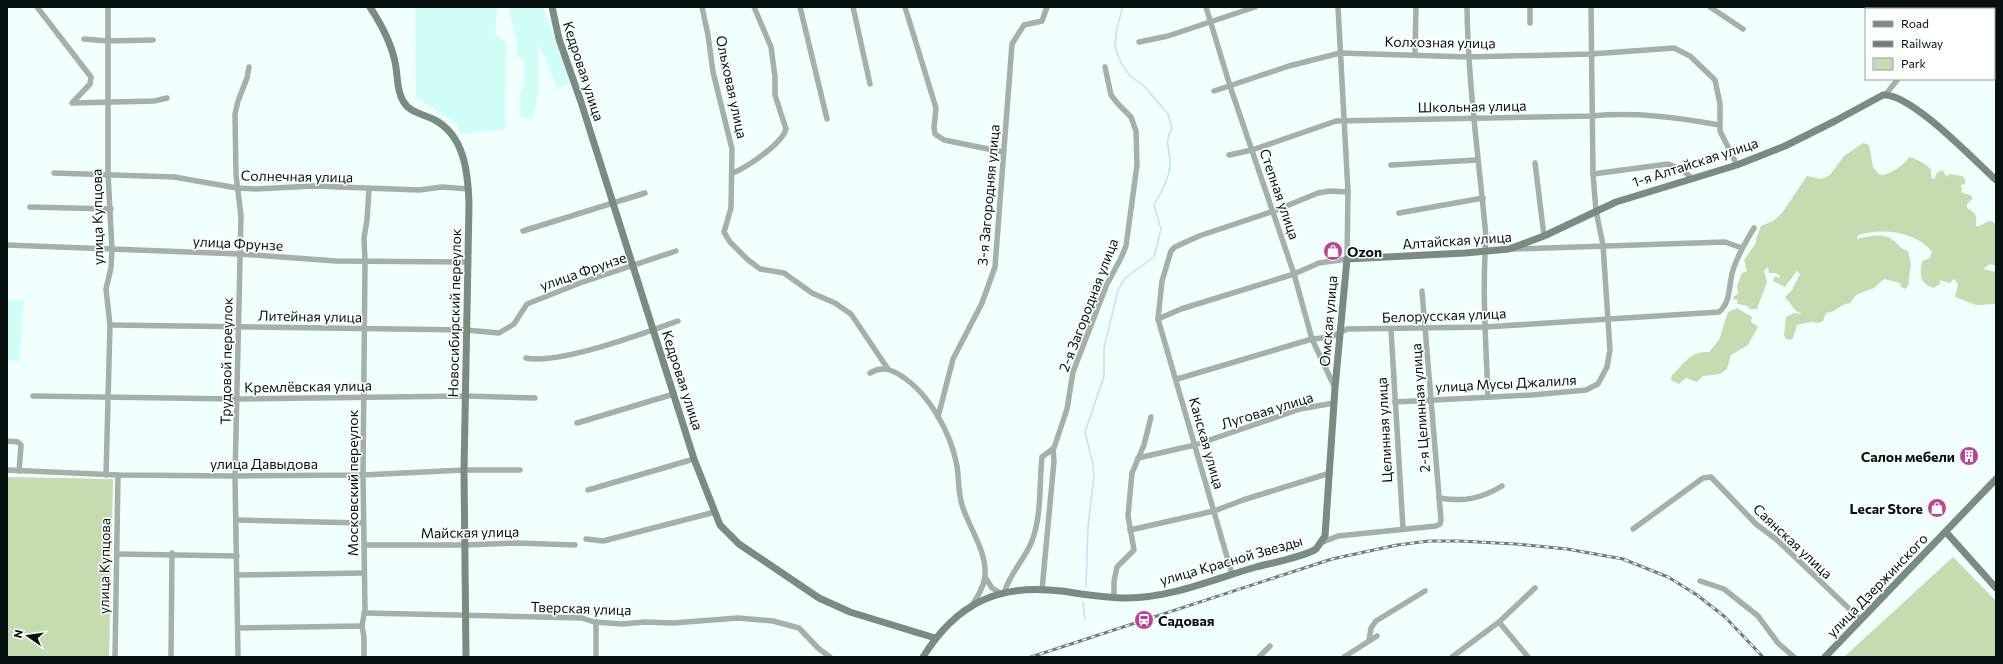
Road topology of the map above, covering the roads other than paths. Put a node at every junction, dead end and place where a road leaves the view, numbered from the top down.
1 (37, 7) edge
2 (108, 7) edge
3 (370, 7) edge
4 (702, 7) edge
5 (754, 7) edge
6 (800, 7) edge
7 (853, 7) edge
8 (905, 7) edge
9 (1047, 7) edge
10 (1206, 7) edge
11 (1255, 7) edge
12 (1338, 7) edge
13 (1416, 7) edge
14 (1467, 7) edge
15 (1530, 7) edge
16 (1591, 7) edge
17 (1710, 7) edge
18 (551, 9) edge
19 (1210, 21) junction
20 (1530, 23) dead end
21 (1743, 29) dead end
22 (84, 39) dead end
23 (153, 40) dead end
24 (108, 41) junction
25 (1138, 42) dead end
26 (1340, 52) junction
27 (1415, 54) junction
28 (1591, 54) junction
29 (1468, 57) junction
30 (249, 67) dead end
31 (1105, 67) dead end
32 (1897, 80) edge
33 (870, 84) dead end
34 (1230, 86) junction
35 (1214, 91) dead end
36 (1886, 94) junction
37 (167, 98) dead end
38 (108, 103) junction
39 (1591, 116) junction
40 (1472, 118) junction
41 (827, 119) dead end
42 (1344, 121) junction
43 (1719, 125) junction
44 (1252, 150) junction
45 (1003, 152) junction
46 (1229, 155) dead end
47 (1477, 160) junction
48 (1535, 163) dead end
49 (1391, 165) dead end
50 (1737, 165) junction
51 (733, 172) junction
52 (54, 173) dead end
53 (108, 173) junction
54 (1593, 174) junction
55 (1693, 180) junction
56 (1996, 180) edge
57 (238, 188) junction
58 (369, 189) junction
59 (468, 189) junction
60 (1348, 192) junction
61 (645, 193) dead end
62 (1483, 198) junction
63 (613, 204) junction
64 (30, 207) dead end
65 (111, 209) junction
66 (1274, 211) junction
67 (1596, 211) junction
68 (1399, 213) dead end
69 (1754, 228) dead end
70 (523, 231) dead end
71 (1544, 236) junction
72 (7, 245) edge
73 (1603, 245) junction
74 (1742, 248) junction
75 (1509, 249) junction
76 (112, 250) junction
77 (676, 251) dead end
78 (1484, 251) junction
79 (240, 254) junction
80 (365, 260) junction
81 (1347, 260) junction
82 (467, 262) junction
83 (633, 267) junction
84 (1294, 274) junction
85 (1422, 291) dead end
86 (1608, 318) junction
87 (1158, 319) junction
88 (678, 321) dead end
89 (110, 325) junction
90 (239, 327) junction
91 (1485, 327) junction
92 (365, 328) junction
93 (509, 328) joint
94 (1426, 329) junction
95 (466, 330) junction
96 (654, 330) junction
97 (1391, 330) junction
98 (1340, 332) junction
99 (1312, 339) junction
100 (526, 358) dead end
101 (888, 369) junction
102 (870, 374) dead end
103 (1177, 379) junction
104 (1334, 388) junction
105 (674, 394) junction
106 (33, 396) dead end
107 (466, 396) junction
108 (107, 397) junction
109 (364, 397) junction
110 (1488, 397) junction
111 (535, 398) dead end
112 (236, 399) junction
113 (1432, 399) junction
114 (1395, 402) junction
115 (1334, 403) junction
116 (938, 417) junction
117 (1151, 417) dead end
118 (576, 423) dead end
119 (7, 441) edge
120 (1196, 445) junction
121 (1053, 450) junction
122 (1138, 458) junction
123 (694, 459) junction
124 (7, 470) edge
125 (464, 470) junction
126 (520, 470) dead end
127 (19, 471) junction
128 (1330, 473) junction
129 (106, 475) junction
130 (118, 475) junction
131 (363, 475) junction
132 (235, 476) junction
133 (1996, 479) edge
134 (1502, 486) dead end
135 (588, 490) dead end
136 (1439, 498) junction
137 (1214, 511) junction
138 (715, 512) junction
139 (237, 520) junction
140 (364, 523) junction
141 (1440, 524) joint
142 (1403, 528) junction
143 (1633, 529) dead end
144 (1130, 530) junction
145 (1946, 532) junction
146 (586, 539) dead end
147 (1323, 542) junction
148 (365, 545) junction
149 (466, 545) junction
150 (575, 545) dead end
151 (172, 553) junction
152 (117, 554) junction
153 (237, 556) junction
154 (364, 574) junction
155 (1232, 574) junction
156 (237, 575) junction
157 (985, 577) junction
158 (1700, 581) dead end
159 (1535, 588) dead end
160 (1996, 588) edge
161 (1042, 590) junction
162 (1425, 591) dead end
163 (1002, 593) junction
164 (1114, 598) junction
165 (971, 607) junction
166 (365, 613) junction
167 (466, 616) junction
168 (1861, 620) junction
169 (596, 622) junction
170 (1499, 622) junction
171 (362, 626) junction
172 (238, 628) junction
173 (1377, 636) dead end
174 (935, 638) junction
175 (1369, 642) junction
176 (1270, 646) dead end
177 (115, 657) edge
178 (170, 657) edge
179 (238, 657) edge
180 (364, 657) edge
181 (466, 657) edge
182 (596, 657) edge
183 (830, 657) edge
184 (923, 657) edge
185 (1259, 657) edge
186 (1344, 657) edge
187 (1452, 657) edge
188 (1528, 657) edge
189 (1794, 657) edge
190 (1825, 657) edge

1 - 38 street
2 - 24 street, улица Купцова
3 - 59 street, Новосибирский переулок
4 - 51 street, Ольховая улица
5 - 51 street
6 - 41 street
7 - 33 street
8 - 45 street
9 - 45 street, 3-я Загородняя улица
10 - 19 street, Степная улица
11 - 19 street
12 - 26 street, Омская улица
13 - 27 street
14 - 29 street
15 - 20 street
16 - 28 street
17 - 21 street
18 - 63 street, Кедровая улица
19 - 25 street
19 - 34 street, Степная улица
22 - 24 street
23 - 24 street
24 - 38 street, улица Купцова
26 - 27 street, Колхозная улица
26 - 34 street, Колхозная улица
26 - 42 street, Омская улица
27 - 29 street, Колхозная улица
28 - 29 street, Колхозная улица
28 - 39 street
28 - 43 street, Колхозная улица
29 - 40 street
30 - 57 street, Трудовой переулок
31 - 121 street, 2-я Загородная улица
32 - 36 street, 1-я Алтайская улица
34 - 35 street, Колхозная улица
34 - 44 street, Степная улица
36 - 50 street, 1-я Алтайская улица
36 - 56 street
37 - 38 street
38 - 53 street, улица Купцова
39 - 40 street, Школьная улица
39 - 43 street, Школьная улица
39 - 54 street
40 - 42 street, Школьная улица
40 - 47 street
42 - 44 street, Школьная улица
42 - 60 street, Омская улица
43 - 50 street
44 - 46 street, Школьная улица
44 - 66 street, Степная улица
45 - 116 street, 3-я Загородняя улица
47 - 49 street
47 - 62 street
48 - 71 street
50 - 55 street, 1-я Алтайская улица
51 - 101 street, Ольховая улица
52 - 53 street, Солнечная улица
53 - 57 street, Солнечная улица
53 - 65 street, улица Купцова
54 - 55 street
54 - 67 street
55 - 67 street, 1-я Алтайская улица
57 - 58 street, Солнечная улица
57 - 79 street, Трудовой переулок
58 - 59 street, Солнечная улица
58 - 80 street, Московский переулок
59 - 82 street, Новосибирский переулок
60 - 66 street
60 - 81 street, Омская улица
61 - 63 street
62 - 68 street
62 - 78 street
63 - 70 street
63 - 83 street, Кедровая улица
64 - 65 street
65 - 76 street, улица Купцова
66 - 84 street, Степная улица
66 - 87 street
67 - 71 street, 1-я Алтайская улица
67 - 73 street
69 - 74 street
71 - 75 street, 1-я Алтайская улица
72 - 76 street, улица Фрунзе
73 - 74 street, Алтайская улица
73 - 75 street, Алтайская улица
73 - 86 street
74 - 86 street, Белорусская улица
75 - 78 street, Алтайская улица
76 - 79 street, улица Фрунзе
76 - 89 street, улица Купцова
77 - 83 street, улица Фрунзе
78 - 81 street, Алтайская улица
78 - 91 street
79 - 80 street, улица Фрунзе
79 - 90 street, Трудовой переулок
80 - 82 street, улица Фрунзе
80 - 92 street, Московский переулок
81 - 84 street, Алтайская улица
81 - 98 street, Омская улица
82 - 95 street, Новосибирский переулок
83 - 93 street, улица Фрунзе
83 - 96 street, Кедровая улица
84 - 87 street, Алтайская улица
84 - 99 street, Степная улица
85 - 94 street, 2-я Целинная улица
86 - 91 street, Белорусская улица
86 - 110 street, улица Мусы Джалиля
87 - 103 street, Канская улица
88 - 96 street
89 - 90 street, Литейная улица
89 - 108 street, улица Купцова
90 - 92 street, Литейная улица
90 - 112 street, Трудовой переулок
91 - 94 street, Белорусская улица
91 - 110 street
92 - 95 street, Литейная улица
92 - 109 street, Московский переулок
93 - 95 street, Литейная улица
94 - 97 street, Белорусская улица
94 - 113 street, 2-я Целинная улица
95 - 107 street, Новосибирский переулок
96 - 100 street
96 - 105 street, Кедровая улица
97 - 98 street, Белорусская улица
97 - 114 street, Целинная улица
98 - 99 street, Белорусская улица
98 - 104 street, Омская улица
99 - 103 street, Белорусская улица
99 - 104 street, Степная улица
101 - 102 street
101 - 116 street
103 - 120 street, Канская улица
104 - 115 street, Омская улица
105 - 118 street
105 - 123 street, Кедровая улица
106 - 108 street, Кремлёвская улица
107 - 109 street, Кремлёвская улица
107 - 111 street, Кремлёвская улица
107 - 125 street, Новосибирский переулок
108 - 112 street, Кремлёвская улица
108 - 129 street, улица Купцова
109 - 112 street, Кремлёвская улица
109 - 131 street, Московский переулок
110 - 113 street, улица Мусы Джалиля
112 - 132 street, Трудовой переулок
113 - 114 street, улица Мусы Джалиля
113 - 136 street, 2-я Целинная улица
114 - 142 street, Целинная улица
115 - 120 street, Луговая улица
115 - 128 street, Омская улица
116 - 157 street
117 - 122 street
119 - 127 street
120 - 122 street, Луговая улица
120 - 137 street, Канская улица
121 - 161 street
121 - 163 street, 2-я Загородная улица
122 - 144 street
123 - 135 street
123 - 138 street, Кедровая улица
124 - 127 street, улица Давыдова
125 - 126 street, улица Давыдова
125 - 131 street, улица Давыдова
125 - 149 street, Новосибирский переулок
127 - 129 street, улица Давыдова
128 - 137 street
128 - 147 street, Омская улица
129 - 130 street, улица Давыдова
130 - 132 street, улица Давыдова
130 - 152 street, улица Купцова
131 - 132 street, улица Давыдова
131 - 140 street, Московский переулок
132 - 139 street, Трудовой переулок
133 - 145 street, улица Дзержинского
134 - 136 street
136 - 141 street, 2-я Целинная улица
137 - 144 street
137 - 155 street, Канская улица
138 - 146 street
138 - 174 street, Кедровая улица
139 - 140 street
139 - 153 street, Трудовой переулок
140 - 148 street, Московский переулок
141 - 142 street, улица Красной Звезды
142 - 147 street, улица Красной Звезды
143 - 168 street, Саянская улица
144 - 164 street
145 - 160 street
145 - 168 street, улица Дзержинского
147 - 155 street, улица Красной Звезды
148 - 149 street, Майская улица
148 - 154 street, Московский переулок
149 - 150 street, Майская улица
149 - 167 street, Новосибирский переулок
151 - 152 street
151 - 153 street
151 - 178 street
152 - 177 street, улица Купцова
153 - 156 street, Трудовой переулок
154 - 156 street
154 - 166 street, Московский переулок
155 - 164 street, улица Красной Звезды
156 - 172 street, Трудовой переулок
157 - 163 street
157 - 165 street
158 - 189 street
159 - 170 street
161 - 163 street, улица Красной Звезды
161 - 164 street, улица Красной Звезды
162 - 175 street
163 - 165 street
165 - 174 street
166 - 167 street, Тверская улица
166 - 171 street, Московский переулок
167 - 169 street, Тверская улица
167 - 181 street, Новосибирский переулок
168 - 190 street, улица Дзержинского
169 - 182 street
169 - 183 street, Тверская улица
170 - 187 street
170 - 188 street
171 - 172 street
171 - 180 street, Московский переулок
172 - 179 street, Трудовой переулок
173 - 175 street
174 - 184 street
175 - 186 street
176 - 185 street

